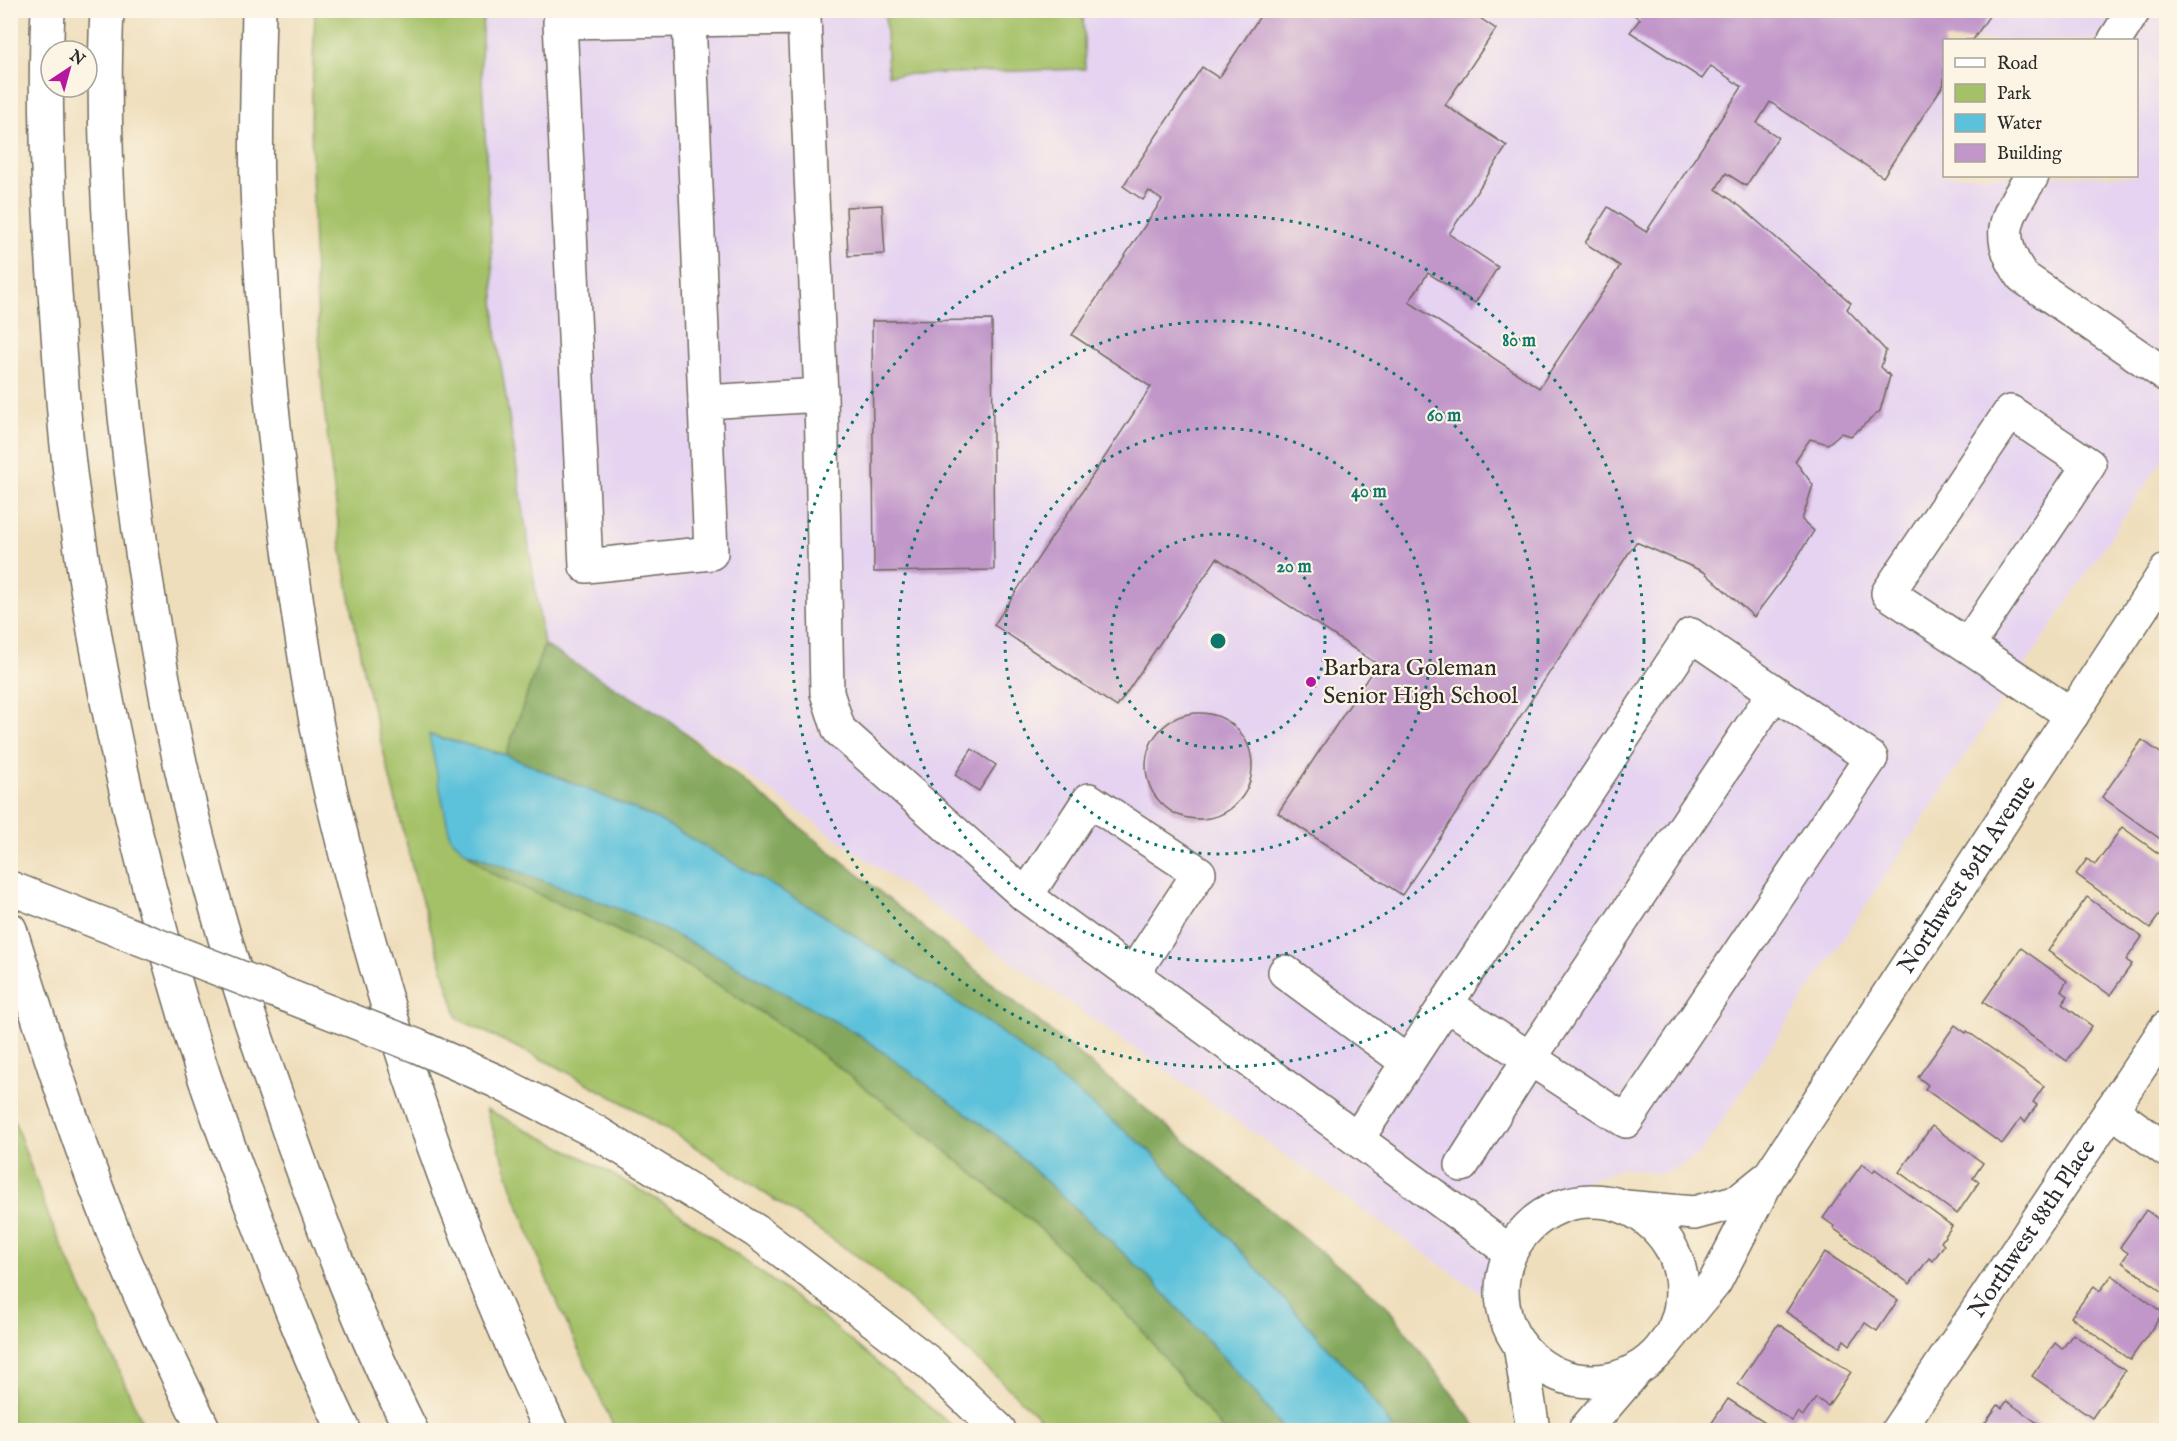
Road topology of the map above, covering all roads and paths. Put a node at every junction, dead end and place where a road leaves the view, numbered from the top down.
1 (48, 10) edge
2 (107, 10) edge
3 (259, 10) edge
4 (2134, 10) edge
5 (688, 20) junction
6 (2116, 39) edge
7 (2031, 177) edge
8 (2166, 375) edge
9 (821, 395) junction
10 (705, 402) junction
11 (2166, 572) edge
12 (1968, 645) junction
13 (1774, 693) junction
14 (2072, 715) junction
15 (10, 888) edge
16 (1026, 896) junction
17 (10, 929) edge
18 (1284, 972) dead end
19 (1133, 974) junction
20 (1446, 1004) junction
21 (2166, 1028) edge
22 (1530, 1058) junction
23 (1407, 1062) junction
24 (2111, 1110) junction
25 (1357, 1139) junction
26 (2166, 1150) edge
27 (1462, 1165) dead end
28 (1769, 1177) junction
29 (1624, 1206) junction
30 (1509, 1251) junction
31 (1520, 1345) junction
32 (1663, 1346) junction
33 (1637, 1369) junction
34 (204, 1431) edge
35 (344, 1431) edge
36 (411, 1431) edge
37 (550, 1431) edge
38 (999, 1431) edge
39 (1533, 1431) edge
40 (1586, 1431) edge
41 (1899, 1431) edge

1 - 35 main road
2 - 36 main road
3 - 37 main road
4 - 6 main road
5 - 9 main road
5 - 10 main road
5 - 10 main road
7 - 8 main road
9 - 10 main road
9 - 16 main road
11 - 14 main road, Northwest 89th Avenue
12 - 12 main road
12 - 14 main road
13 - 20 main road
13 - 22 main road
13 - 22 main road
14 - 28 main road, Northwest 89th Avenue
15 - 38 main road, bridge
16 - 19 main road
16 - 19 main road
17 - 34 main road
18 - 23 main road
19 - 25 main road
20 - 22 main road
20 - 23 main road
21 - 24 main road, Northwest 88th Place
22 - 27 main road
23 - 25 main road
24 - 26 main road
24 - 41 main road, Northwest 88th Place
25 - 30 main road
28 - 29 main road, Northwest 89th Avenue
28 - 32 main road, Northwest 89th Avenue
29 - 30 main road
29 - 32 main road
30 - 31 main road
31 - 33 main road
31 - 39 main road
32 - 33 main road
33 - 40 main road

